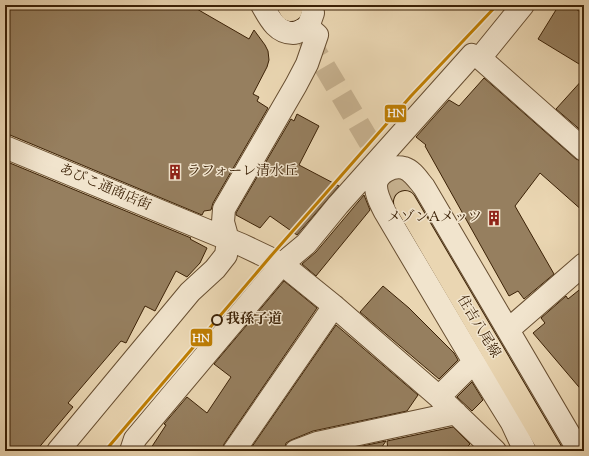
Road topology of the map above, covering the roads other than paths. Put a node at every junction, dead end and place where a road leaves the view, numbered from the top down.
1 (262, 5) edge
2 (524, 5) edge
3 (297, 7) edge
4 (308, 27) junction
5 (480, 58) junction
6 (5, 147) edge
7 (584, 150) edge
8 (405, 202) tunnel mouth
9 (228, 240) junction
10 (282, 264) junction
11 (584, 264) edge
12 (334, 306) junction
13 (508, 330) junction
14 (474, 362) junction
15 (439, 397) junction
16 (456, 413) junction
17 (512, 423) junction
18 (486, 447) edge
19 (58, 451) edge
20 (131, 451) edge
21 (234, 451) edge
22 (296, 451) edge
23 (525, 451) edge
24 (551, 451) edge
25 (579, 451) edge

1 - 4 street
2 - 5 street
3 - 4 street
4 - 9 street
5 - 7 street
5 - 10 street
6 - 9 street, あびこ通商店街
8 - 24 main road, 住吉八尾線
9 - 10 street, あびこ通商店街
9 - 19 street
10 - 12 street, あびこ通商店街
10 - 20 street
11 - 13 street
12 - 15 street, あびこ通商店街
12 - 21 street
13 - 14 street
13 - 25 street
14 - 15 street
14 - 17 street
15 - 16 street, あびこ通商店街
16 - 18 street, あびこ通商店街
16 - 22 street
17 - 18 street
17 - 23 street

